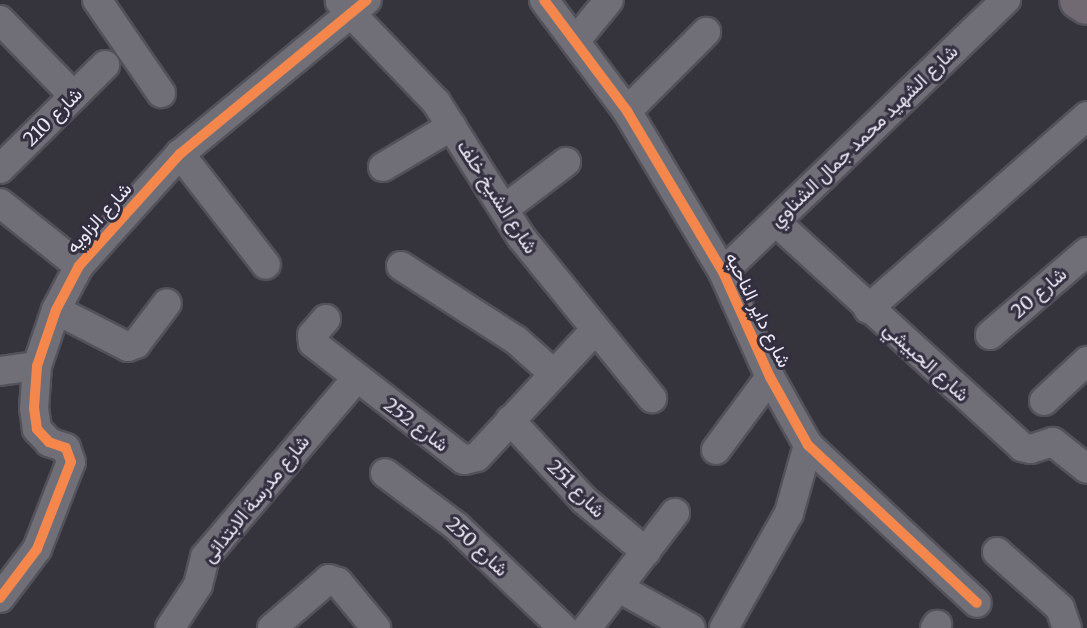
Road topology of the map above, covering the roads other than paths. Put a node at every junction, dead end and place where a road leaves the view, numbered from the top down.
1 (97, 0) edge
2 (544, 0) edge
3 (609, 0) edge
4 (1006, 0) edge
5 (1079, 0) edge
6 (353, 4) edge
7 (1087, 5) edge
8 (0, 20) edge
9 (706, 32) dead end
10 (577, 39) junction
11 (105, 65) dead end
12 (161, 93) dead end
13 (74, 96) junction
14 (628, 111) junction
15 (1087, 116) edge
16 (452, 126) junction
17 (180, 154) junction
18 (566, 162) dead end
19 (383, 167) dead end
20 (0, 169) edge
21 (0, 203) edge
22 (504, 209) junction
23 (775, 222) junction
24 (1087, 252) edge
25 (266, 265) dead end
26 (79, 266) junction
27 (401, 266) dead end
28 (723, 272) junction
29 (167, 303) dead end
30 (868, 309) junction
31 (56, 310) junction
32 (326, 318) dead end
33 (594, 331) junction
34 (990, 335) dead end
35 (1087, 361) edge
36 (37, 366) junction
37 (0, 371) edge
38 (554, 374) junction
39 (770, 377) junction
40 (356, 379) junction
41 (652, 398) dead end
42 (1044, 401) dead end
43 (510, 421) junction
44 (808, 446) junction
45 (716, 450) dead end
46 (1087, 469) edge
47 (385, 473) dead end
48 (675, 513) dead end
49 (646, 552) junction
50 (997, 552) dead end
51 (619, 588) junction
52 (0, 598) edge
53 (977, 603) dead end
54 (545, 622) edge
55 (170, 628) edge
56 (272, 628) edge
57 (376, 628) edge
58 (587, 628) edge
59 (691, 628) edge
60 (724, 628) edge
61 (1067, 628) edge

1 - 12 street
2 - 10 street, شارع داير الناحيه
3 - 10 street
4 - 23 street, شارع الشهيد محمد جمال الشناوي
5 - 7 highway
6 - 16 street, شارع الشيخ خلف
6 - 17 street, شارع الزاويه
8 - 13 street
9 - 14 street
10 - 14 street, شارع داير الناحيه
11 - 13 street, شارع 210
13 - 20 street, شارع 210
14 - 28 street, شارع داير الناحيه
15 - 30 street
16 - 19 street
16 - 22 street, شارع الشيخ خلف
17 - 25 street
17 - 26 street, شارع الزاويه
18 - 22 street
21 - 26 street
22 - 33 street, شارع الشيخ خلف
23 - 28 street, شارع الشهيد محمد جمال الشناوي
23 - 30 street, شارع الحبيشي
24 - 34 street, شارع 20
26 - 31 street, شارع الزاويه
27 - 38 street
28 - 39 street, شارع داير الناحيه
29 - 31 street
30 - 46 street, شارع الحبيشي
31 - 36 street, شارع الزاويه
32 - 40 street, شارع 252
33 - 38 street, شارع 252
33 - 41 street, شارع الشيخ خلف
35 - 42 street
36 - 37 street
36 - 52 street, شارع الزاويه
38 - 43 street, شارع 252
39 - 44 street, شارع داير الناحيه
39 - 45 street
40 - 43 street, شارع 252
40 - 55 street, شارع مدرسة الابتدائى
43 - 49 street, شارع 251
44 - 53 street, شارع داير الناحيه
44 - 60 street
47 - 54 street, شارع 250
48 - 49 street
49 - 51 street
50 - 61 street
51 - 58 street
51 - 59 street
56 - 57 street

